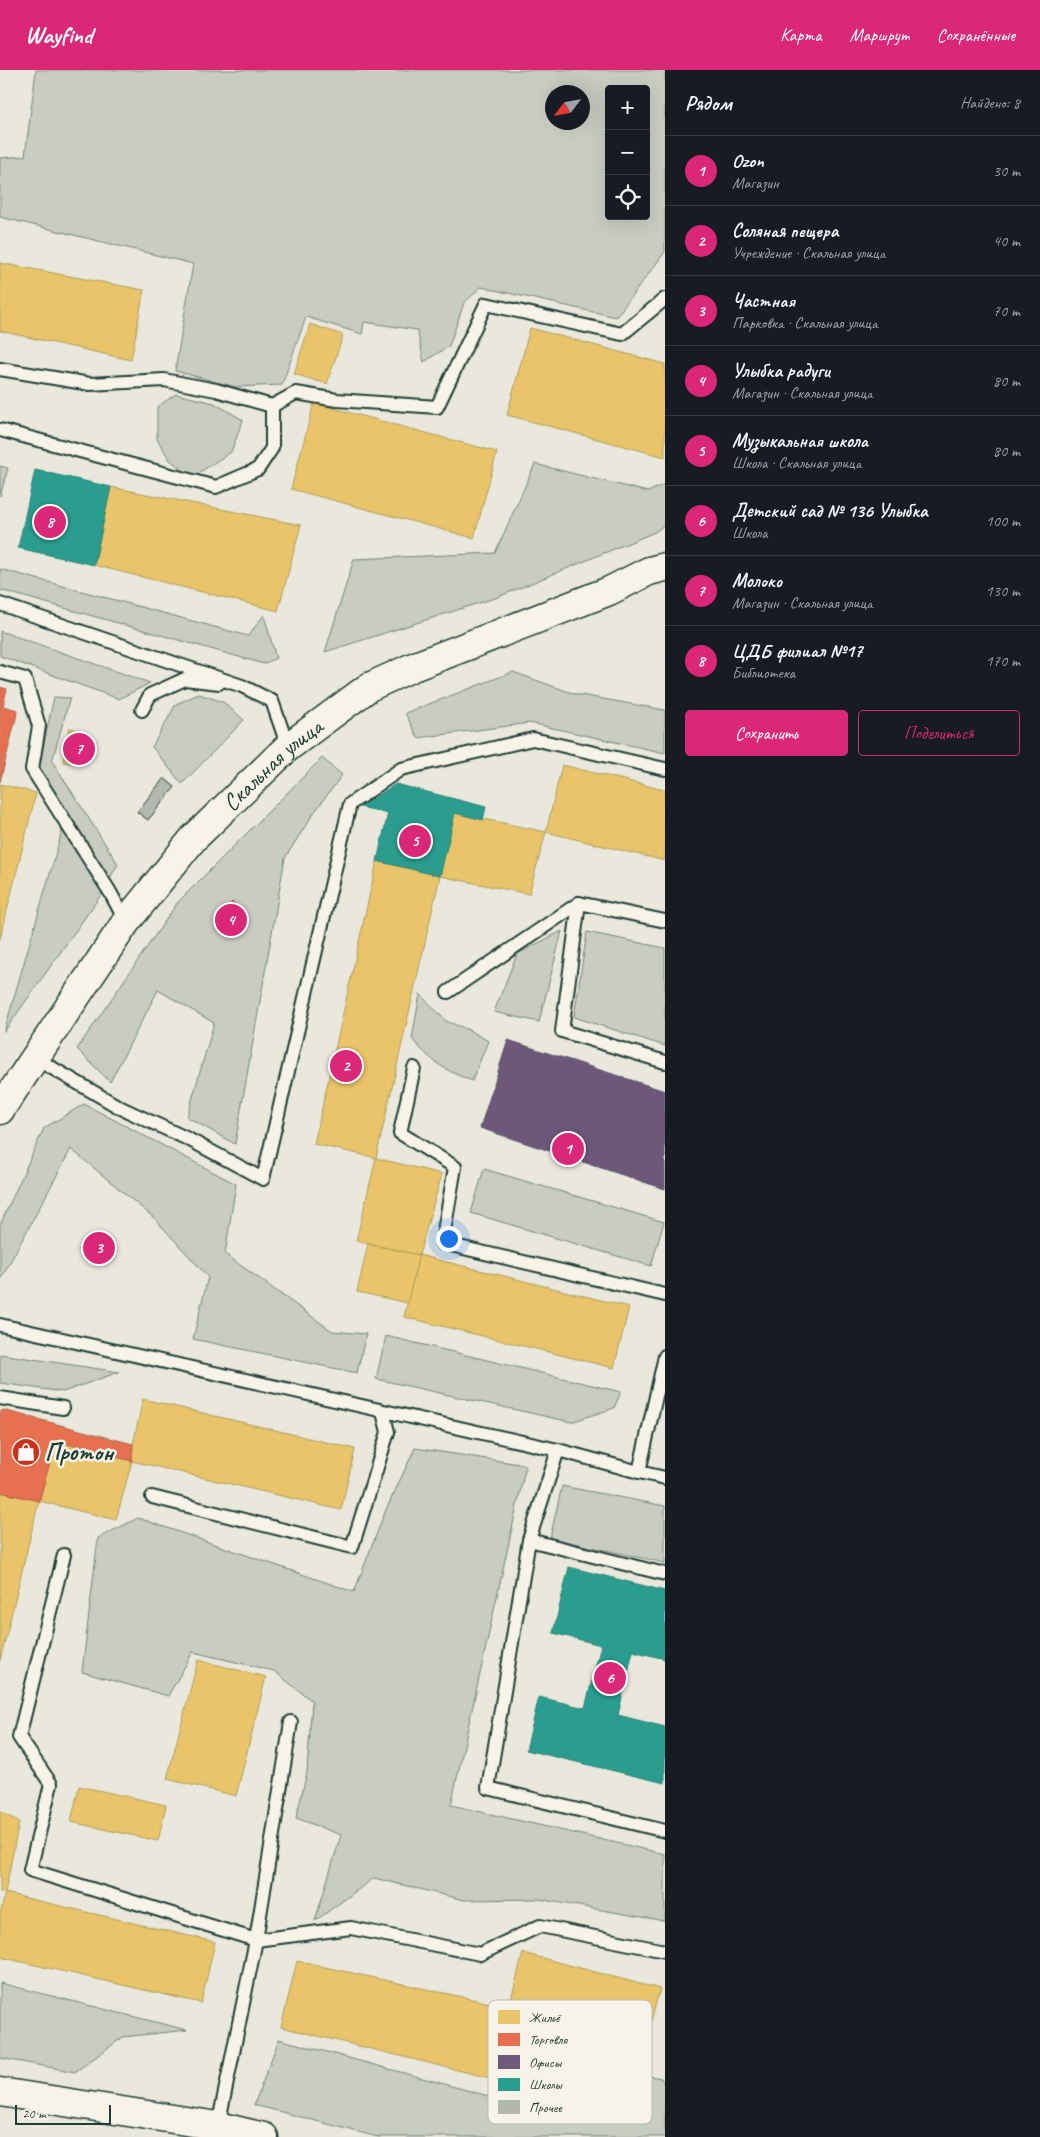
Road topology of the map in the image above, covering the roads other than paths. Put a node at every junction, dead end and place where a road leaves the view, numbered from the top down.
1 (665, 299) edge
2 (0, 369) edge
3 (272, 406) junction
4 (0, 430) edge
5 (660, 565) edge
6 (0, 604) edge
7 (0, 672) edge
8 (242, 686) junction
9 (142, 710) dead end
10 (288, 747) junction
11 (665, 769) edge
12 (579, 903) junction
13 (665, 921) edge
14 (126, 922) junction
15 (448, 992) dead end
16 (35, 1058) junction
17 (665, 1062) edge
18 (414, 1068) dead end
19 (0, 1110) edge
20 (665, 1295) edge
21 (0, 1325) edge
22 (665, 1356) edge
23 (0, 1398) edge
24 (63, 1408) dead end
25 (383, 1412) junction
26 (558, 1450) junction
27 (639, 1472) junction
28 (665, 1478) edge
29 (152, 1497) dead end
30 (529, 1540) junction
31 (64, 1555) dead end
32 (665, 1574) edge
33 (291, 1722) dead end
34 (665, 1831) edge
35 (256, 1940) junction
36 (665, 1951) edge
37 (0, 2092) edge
38 (218, 2126) junction
39 (264, 2137) edge

1 - 3 lane
2 - 3 lane
3 - 4 lane
5 - 10 street, Скальная улица
6 - 8 lane
7 - 14 lane
8 - 9 lane
8 - 10 lane
10 - 14 street, Скальная улица
11 - 16 lane
12 - 13 lane
12 - 15 lane
12 - 17 lane
14 - 16 street, Скальная улица
16 - 19 street, Скальная улица
18 - 20 lane
21 - 25 lane
22 - 27 lane
23 - 24 lane
25 - 26 lane
25 - 29 lane
26 - 27 lane
26 - 30 lane
27 - 28 lane
30 - 32 lane
30 - 34 lane
31 - 35 lane
33 - 35 lane
35 - 36 lane
35 - 38 lane
37 - 38 street
38 - 39 street

